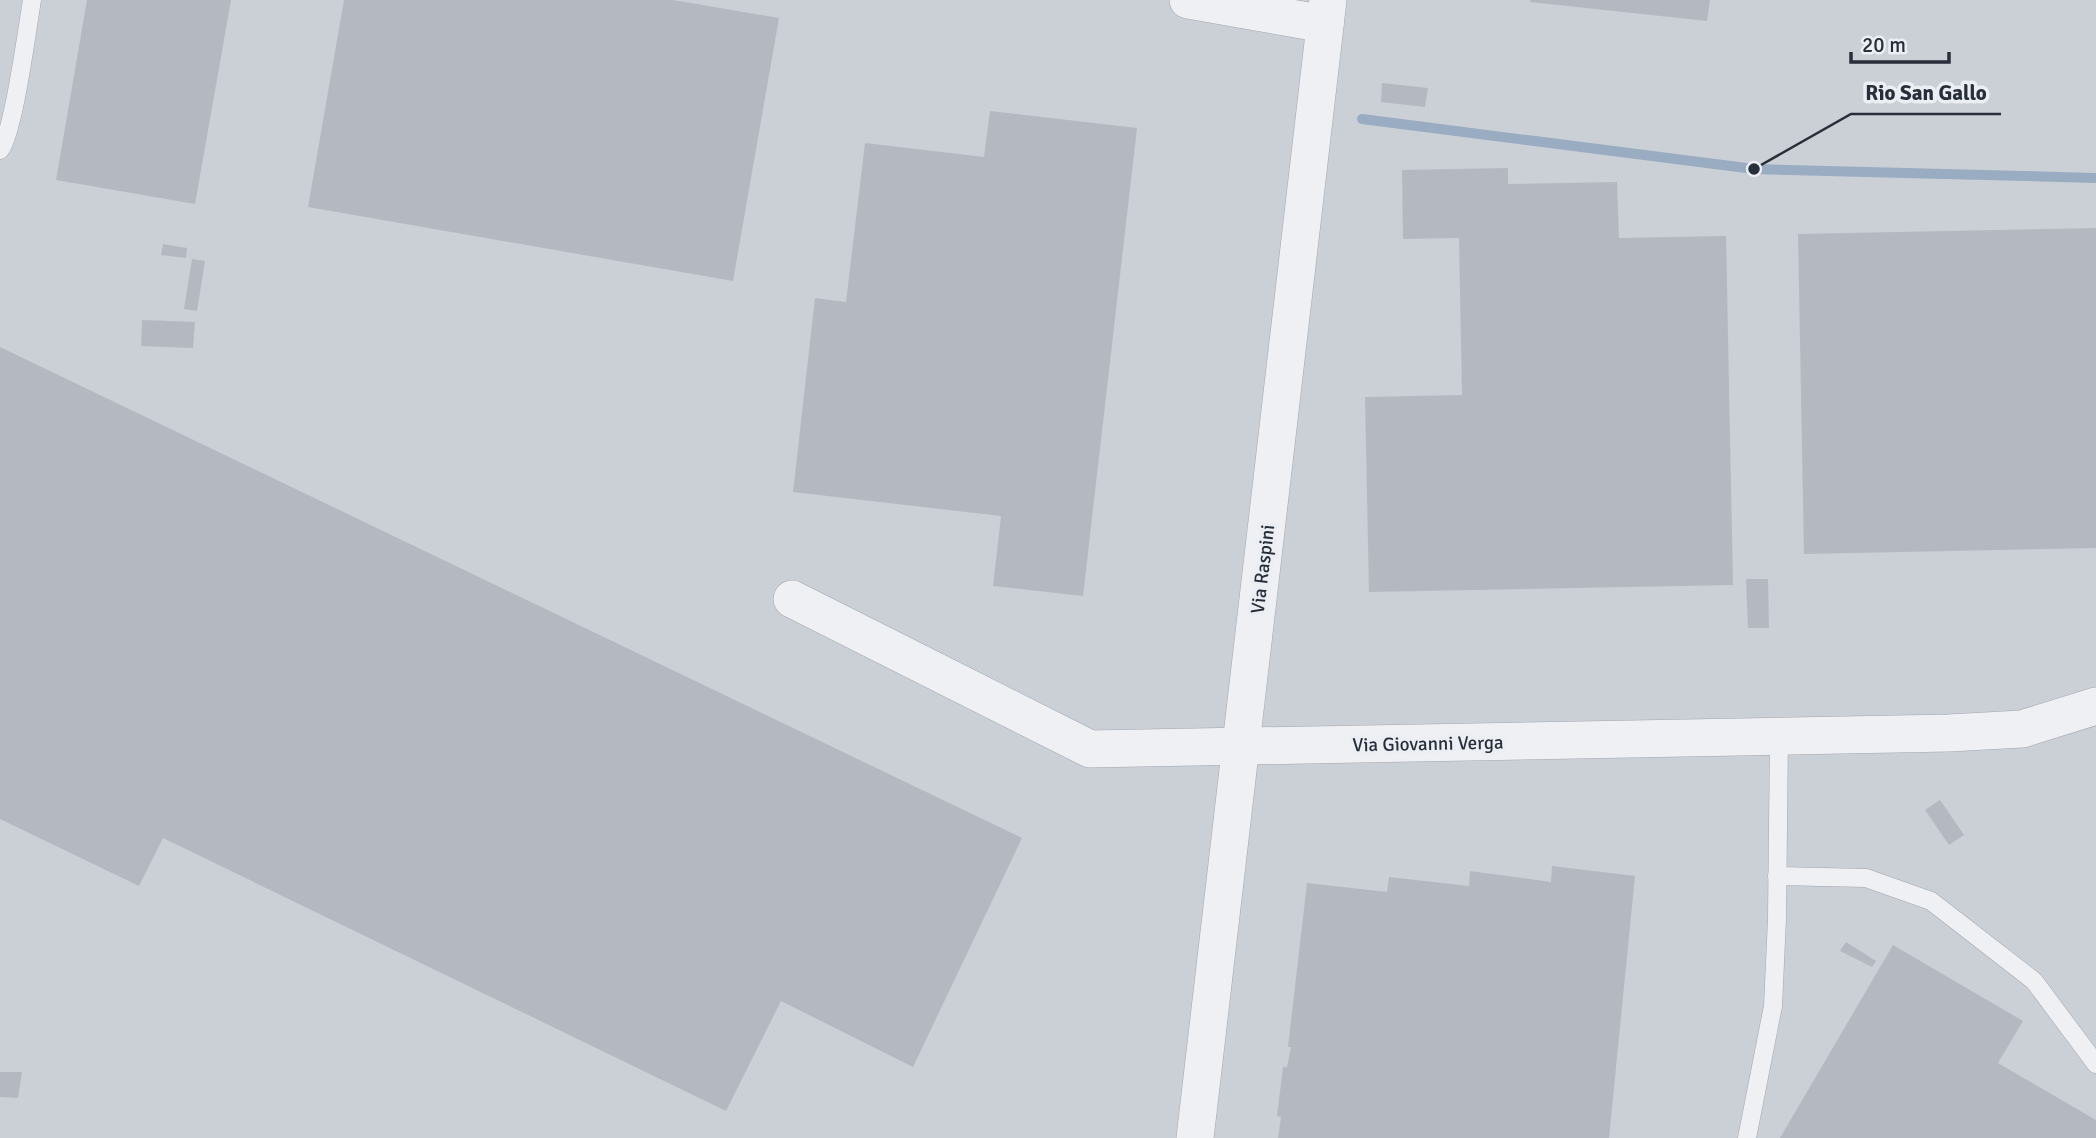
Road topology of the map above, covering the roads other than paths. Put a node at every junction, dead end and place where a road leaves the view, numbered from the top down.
1 (32, 0) edge
2 (1188, 0) edge
3 (1327, 12) edge
4 (0, 150) edge
5 (793, 599) dead end
6 (2096, 706) edge
7 (1779, 736) junction
8 (1242, 746) junction
9 (1777, 876) junction
10 (2096, 1064) edge
11 (1195, 1138) edge
12 (1748, 1138) edge

1 - 4 lane
2 - 3 street
3 - 8 street, Via Raspini
5 - 8 street, Via Giovanni Verga
6 - 7 street, Via Giovanni Verga
7 - 8 street, Via Giovanni Verga
7 - 9 lane
8 - 11 street, Via Raspini
9 - 10 lane
9 - 12 lane

